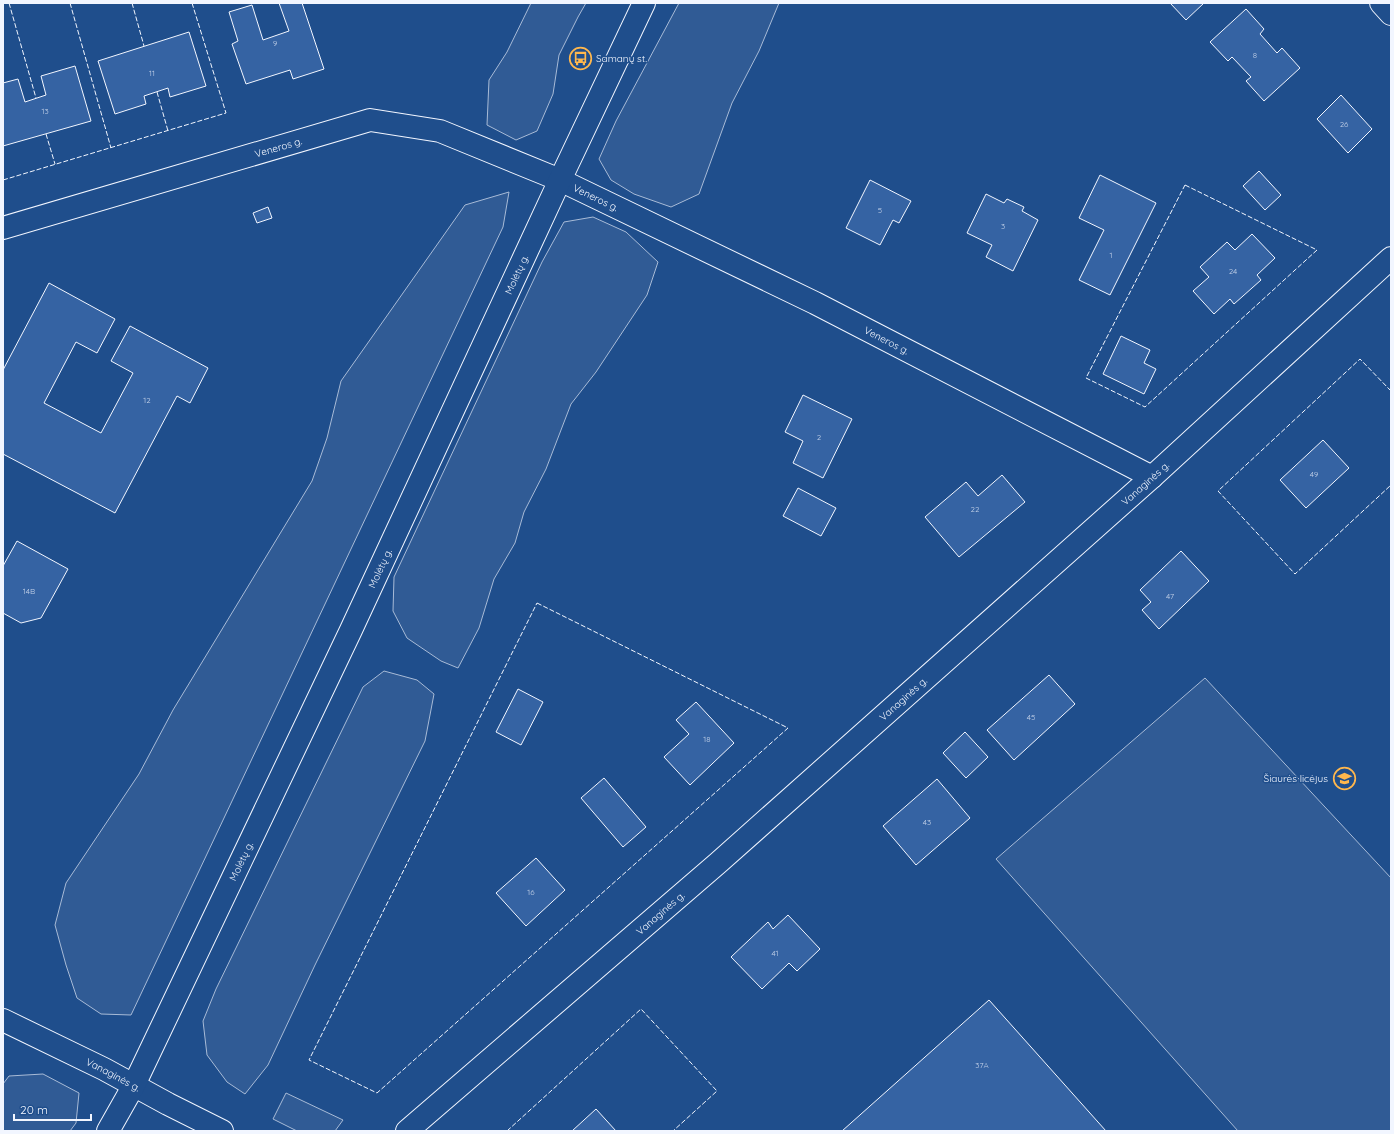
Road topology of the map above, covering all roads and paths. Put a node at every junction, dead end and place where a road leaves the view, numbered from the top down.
1 (644, 3) edge
2 (1381, 3) edge
3 (1391, 14) edge
4 (560, 180) junction
5 (3, 228) edge
6 (1391, 258) edge
7 (1152, 477) junction
8 (3, 1020) edge
9 (134, 1084) junction
10 (108, 1131) edge
11 (222, 1131) edge
12 (407, 1131) edge

1 - 4 street, Molėtų g.
2 - 3 street
4 - 5 street, Veneros g.
4 - 7 street, Veneros g.
4 - 9 street, Molėtų g.
6 - 7 street, Vanaginės g.
7 - 12 street, Vanaginės g.
8 - 9 street, Vanaginės g.
9 - 10 street, Molėtų g.
9 - 11 street, Vanaginės g.

